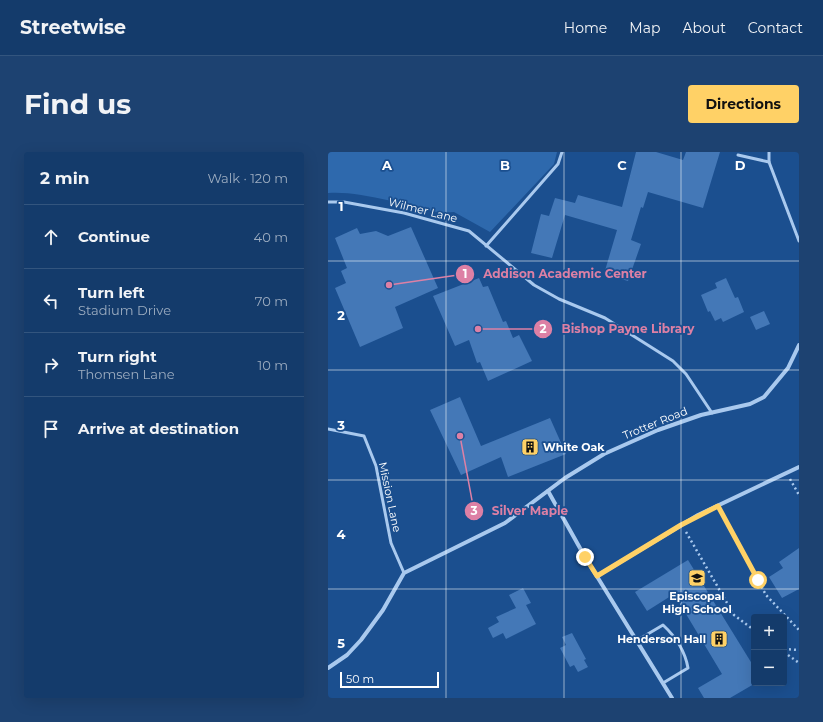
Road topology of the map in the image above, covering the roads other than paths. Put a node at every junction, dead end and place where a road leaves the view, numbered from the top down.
1 (562, 152) edge
2 (769, 152) edge
3 (738, 155) dead end
4 (769, 162) junction
5 (328, 202) edge
6 (799, 241) edge
7 (486, 246) junction
8 (799, 345) edge
9 (712, 413) junction
10 (328, 429) edge
11 (799, 467) edge
12 (548, 491) junction
13 (404, 573) junction
14 (597, 576) junction
15 (636, 641) junction
16 (328, 668) edge
17 (663, 683) junction
18 (672, 698) edge

1 - 7 lane
2 - 4 lane
3 - 4 lane
4 - 6 lane
5 - 7 lane, Wilmer Lane
7 - 9 lane, Wilmer Lane
8 - 9 street, Trotter Road
9 - 12 street, Trotter Road
10 - 13 lane, Mission Lane
11 - 14 street
12 - 13 street, Trotter Road
12 - 14 street
13 - 16 street
14 - 15 street
15 - 17 street
15 - 17 lane
17 - 18 street

